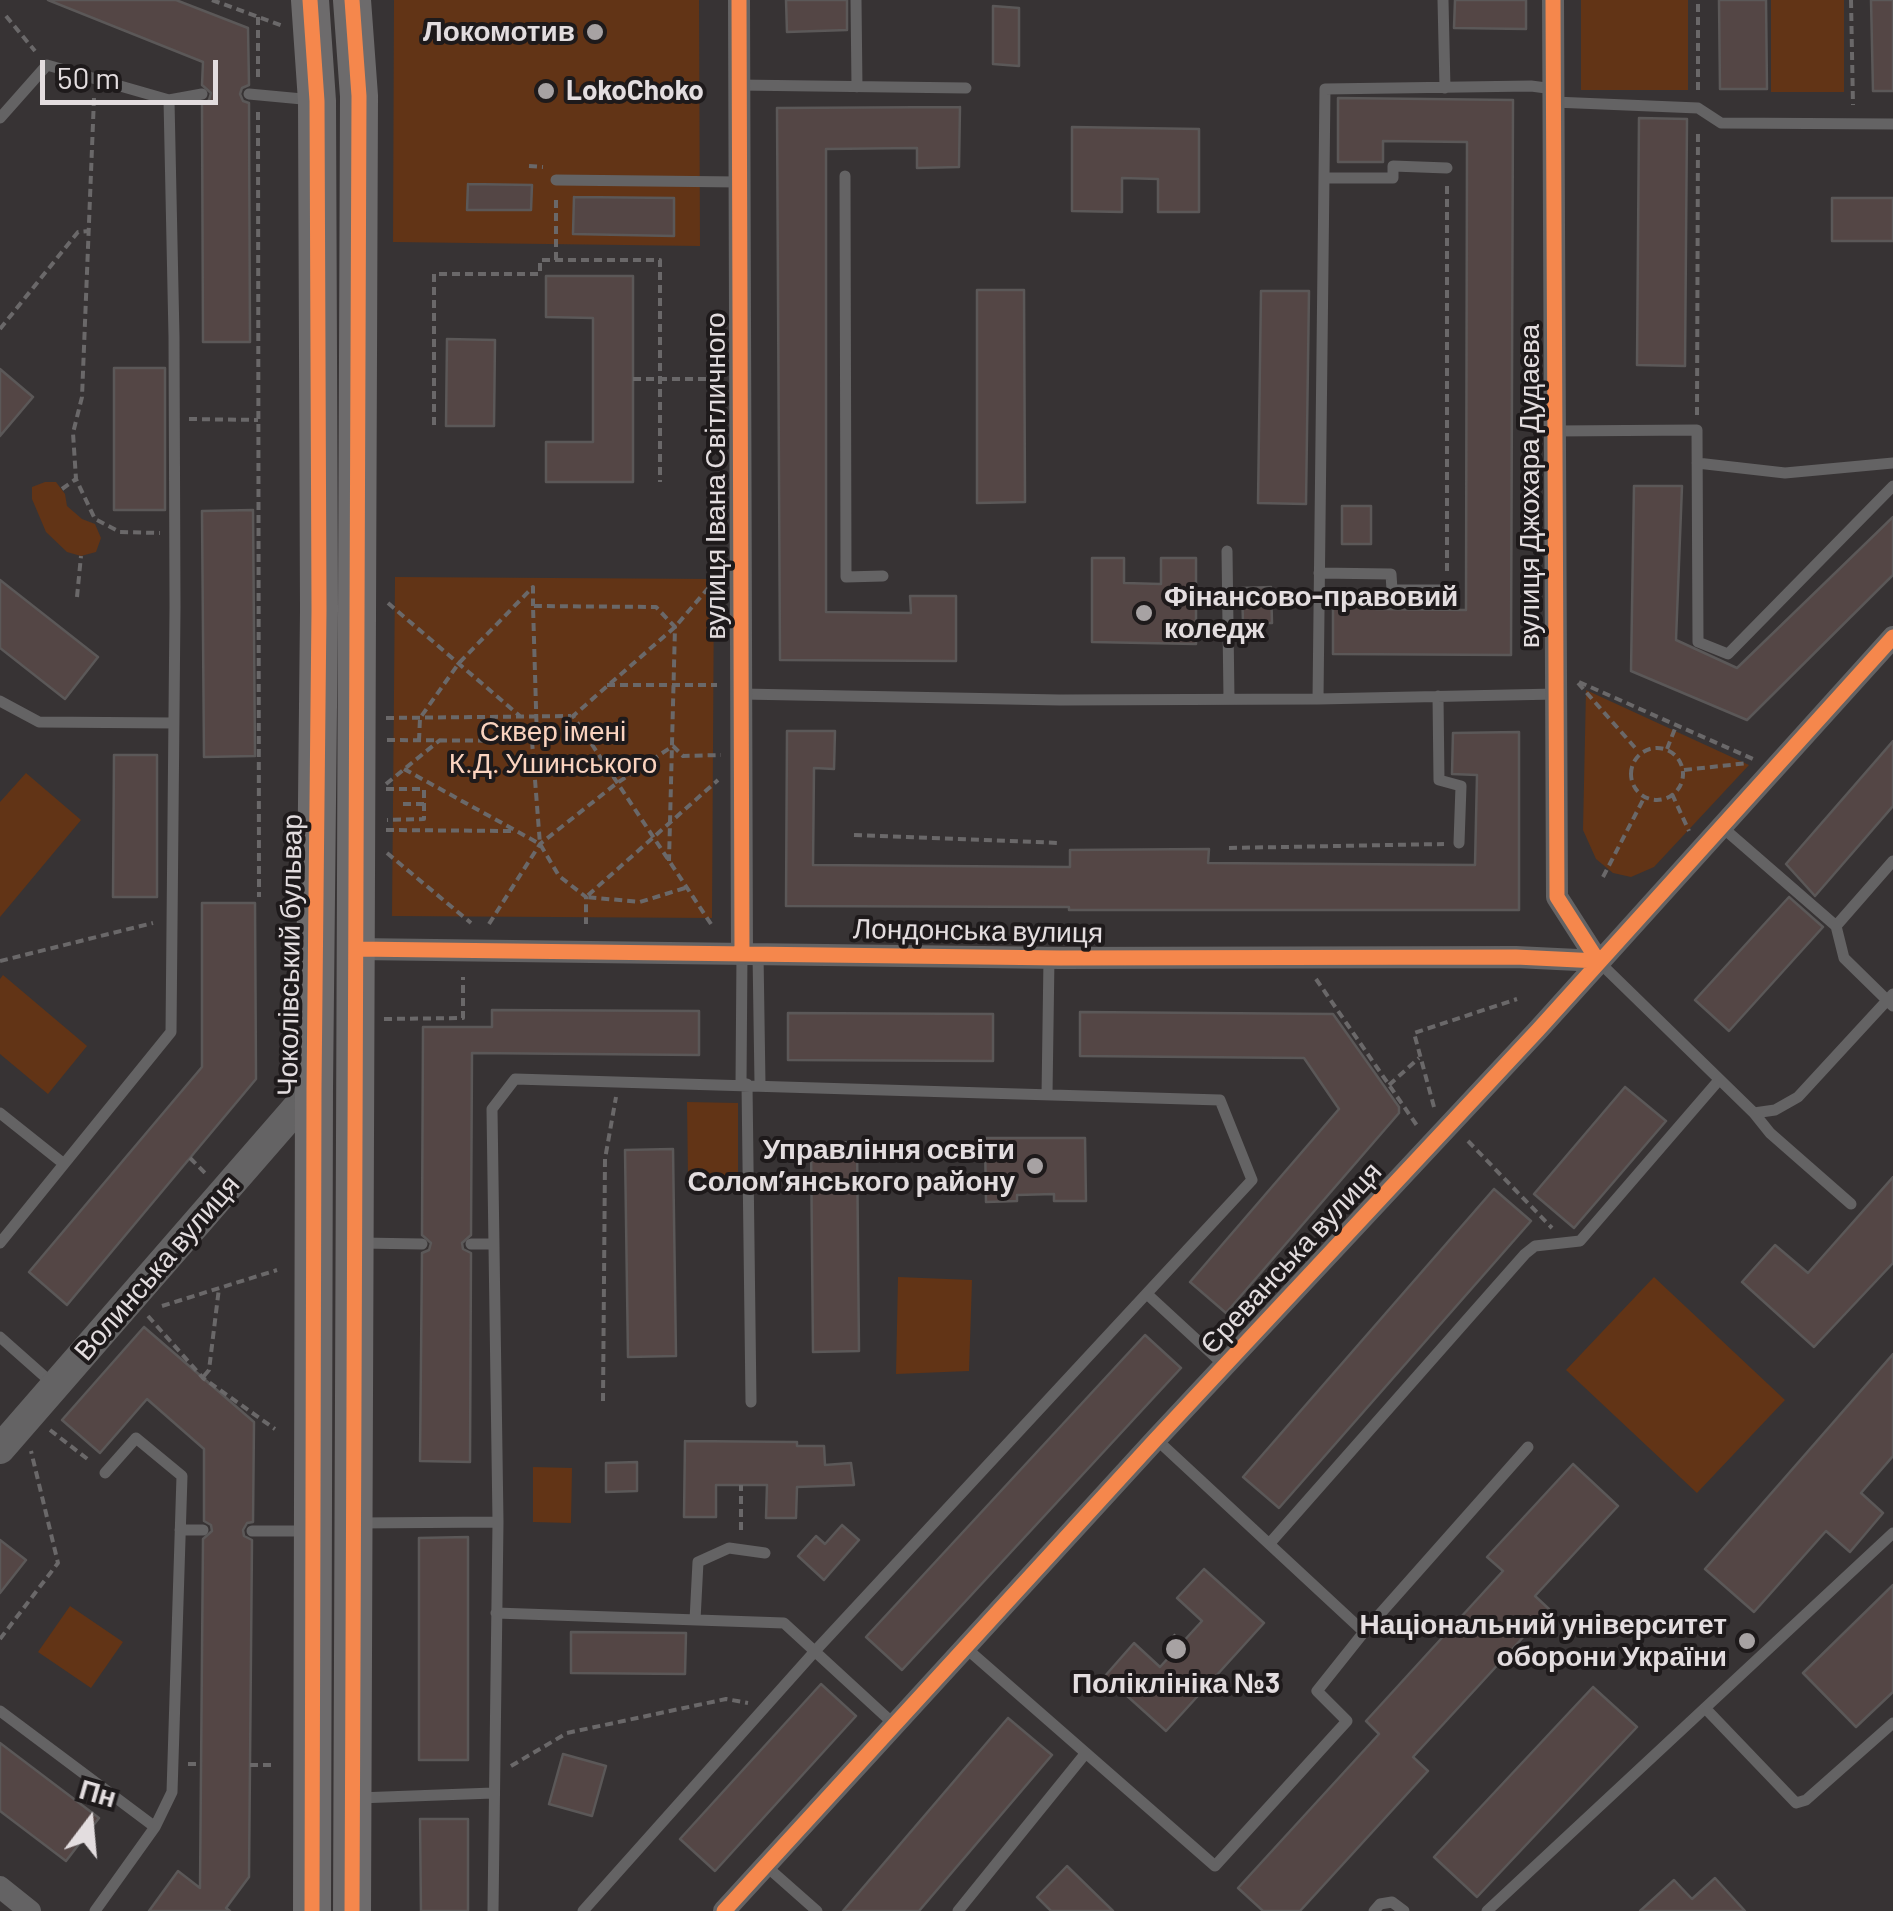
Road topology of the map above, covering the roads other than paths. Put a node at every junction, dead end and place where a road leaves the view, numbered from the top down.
1 (352, 0) edge
2 (738, 0) edge
3 (856, 0) edge
4 (1443, 0) edge
5 (1554, 0) edge
6 (299, 14) edge
7 (738, 85) junction
8 (858, 86) junction
9 (966, 88) dead end
10 (1446, 88) junction
11 (202, 94) dead end
12 (253, 94) road end
13 (1554, 96) junction
14 (169, 100) junction
15 (317, 101) junction
16 (0, 118) edge
17 (1893, 124) edge
18 (1447, 168) road end
19 (845, 176) dead end
20 (1324, 178) junction
21 (556, 180) dead end
22 (739, 182) junction
23 (1555, 432) junction
24 (1893, 462) edge
25 (1697, 463) junction
26 (1893, 486) edge
27 (1227, 551) dead end
28 (1319, 573) junction
29 (883, 576) dead end
30 (1447, 590) road end
31 (1893, 638) edge
32 (734, 689) junction
33 (1556, 694) junction
34 (1438, 696) junction
35 (1229, 699) junction
36 (1318, 699) junction
37 (0, 701) edge
38 (173, 723) junction
39 (1722, 827) junction
40 (1459, 844) road end
41 (1893, 860) edge
42 (1836, 926) junction
43 (356, 949) junction
44 (750, 952) junction
45 (1050, 958) junction
46 (1598, 961) junction
47 (1891, 1000) edge
48 (1720, 1080) junction
49 (749, 1084) junction
50 (314, 1088) junction
51 (1048, 1094) junction
52 (0, 1113) edge
53 (1754, 1114) junction
54 (64, 1164) junction
55 (1850, 1204) dead end
56 (0, 1243) edge
57 (355, 1243) junction
58 (422, 1244) dead end
59 (471, 1244) dead end
60 (494, 1244) junction
61 (1147, 1294) junction
62 (0, 1338) edge
63 (1224, 1365) junction
64 (54, 1386) junction
65 (751, 1402) dead end
66 (1156, 1439) junction
67 (15, 1447) edge
68 (1528, 1447) dead end
69 (104, 1472) road end
70 (498, 1522) junction
71 (354, 1524) junction
72 (180, 1530) junction
73 (204, 1530) dead end
74 (252, 1531) dead end
75 (313, 1531) junction
76 (1893, 1533) edge
77 (1270, 1543) junction
78 (765, 1553) dead end
79 (496, 1613) junction
80 (695, 1620) junction
81 (1364, 1632) junction
82 (967, 1649) junction
83 (816, 1650) junction
84 (1705, 1708) junction
85 (0, 1711) edge
86 (1893, 1723) edge
87 (896, 1726) junction
88 (1085, 1754) junction
89 (493, 1793) junction
90 (352, 1798) junction
91 (155, 1827) junction
92 (766, 1866) junction
93 (0, 1887) edge
94 (30, 1911) edge
95 (94, 1911) edge
96 (312, 1911) edge
97 (352, 1911) edge
98 (493, 1911) edge
99 (583, 1911) edge
100 (724, 1911) edge
101 (817, 1911) edge
102 (958, 1911) edge
103 (1374, 1911) edge
104 (1404, 1911) edge
105 (1487, 1911) edge

1 - 43 main road
2 - 7 street, вулиця Івана Світличного
3 - 8 lane
4 - 10 lane
5 - 13 street, вулиця Джохара Дудаєва
6 - 15 main road, Чоколівський бульвар
7 - 8 lane
7 - 22 street, вулиця Івана Світличного
8 - 9 lane
10 - 13 lane
10 - 20 lane
11 - 14 lane
12 - 15 lane
13 - 17 lane
13 - 23 street, вулиця Джохара Дудаєва
14 - 16 lane
14 - 38 lane
15 - 50 main road, Чоколівський бульвар
18 - 20 lane
19 - 29 lane
20 - 28 lane
21 - 22 lane
22 - 32 street, вулиця Івана Світличного
23 - 25 lane
23 - 33 street, вулиця Джохара Дудаєва
24 - 25 lane
25 - 26 lane
27 - 35 lane
28 - 30 lane
28 - 36 lane
31 - 39 street, Єреванська вулиця
32 - 35 lane
32 - 44 street, вулиця Івана Світличного
33 - 34 lane
33 - 46 street, вулиця Джохара Дудаєва
34 - 36 lane
34 - 40 lane
35 - 36 lane
37 - 38 lane
38 - 54 lane
39 - 42 lane
39 - 46 street, Єреванська вулиця
41 - 42 lane
42 - 47 lane
43 - 44 street, Лондонська вулиця
43 - 57 main road
44 - 45 street, Лондонська вулиця
44 - 49 lane
44 - 49 lane
45 - 46 street, Лондонська вулиця
45 - 51 lane
46 - 48 lane
46 - 63 street, Єреванська вулиця
47 - 53 lane
48 - 53 lane
48 - 77 lane
49 - 51 lane
49 - 60 lane
49 - 65 lane
50 - 64 street, Волинська вулиця
50 - 75 main road, Чоколівський бульвар
51 - 61 lane
52 - 54 lane
53 - 55 lane
54 - 56 lane
57 - 58 lane
57 - 71 main road
59 - 60 lane
60 - 70 lane
61 - 63 lane
61 - 83 lane
62 - 64 lane
63 - 66 street, Єреванська вулиця
64 - 67 street, Волинська вулиця
66 - 77 lane
66 - 82 street, Єреванська вулиця
68 - 81 lane
69 - 72 lane
70 - 71 lane
70 - 79 lane
71 - 90 main road
72 - 73 lane
72 - 91 lane
74 - 75 lane
75 - 96 main road, Чоколівський бульвар
76 - 84 lane
77 - 81 lane
78 - 80 lane
79 - 80 lane
79 - 89 lane
80 - 83 lane
81 - 88 lane
82 - 87 street, Єреванська вулиця
82 - 88 lane
83 - 87 lane
83 - 99 lane
84 - 86 lane
84 - 105 lane
85 - 91 lane
87 - 92 street, Єреванська вулиця
88 - 102 lane
89 - 90 lane
89 - 98 lane
90 - 97 main road
91 - 95 lane
92 - 100 street, Єреванська вулиця
92 - 101 lane
93 - 94 street
103 - 104 lane

